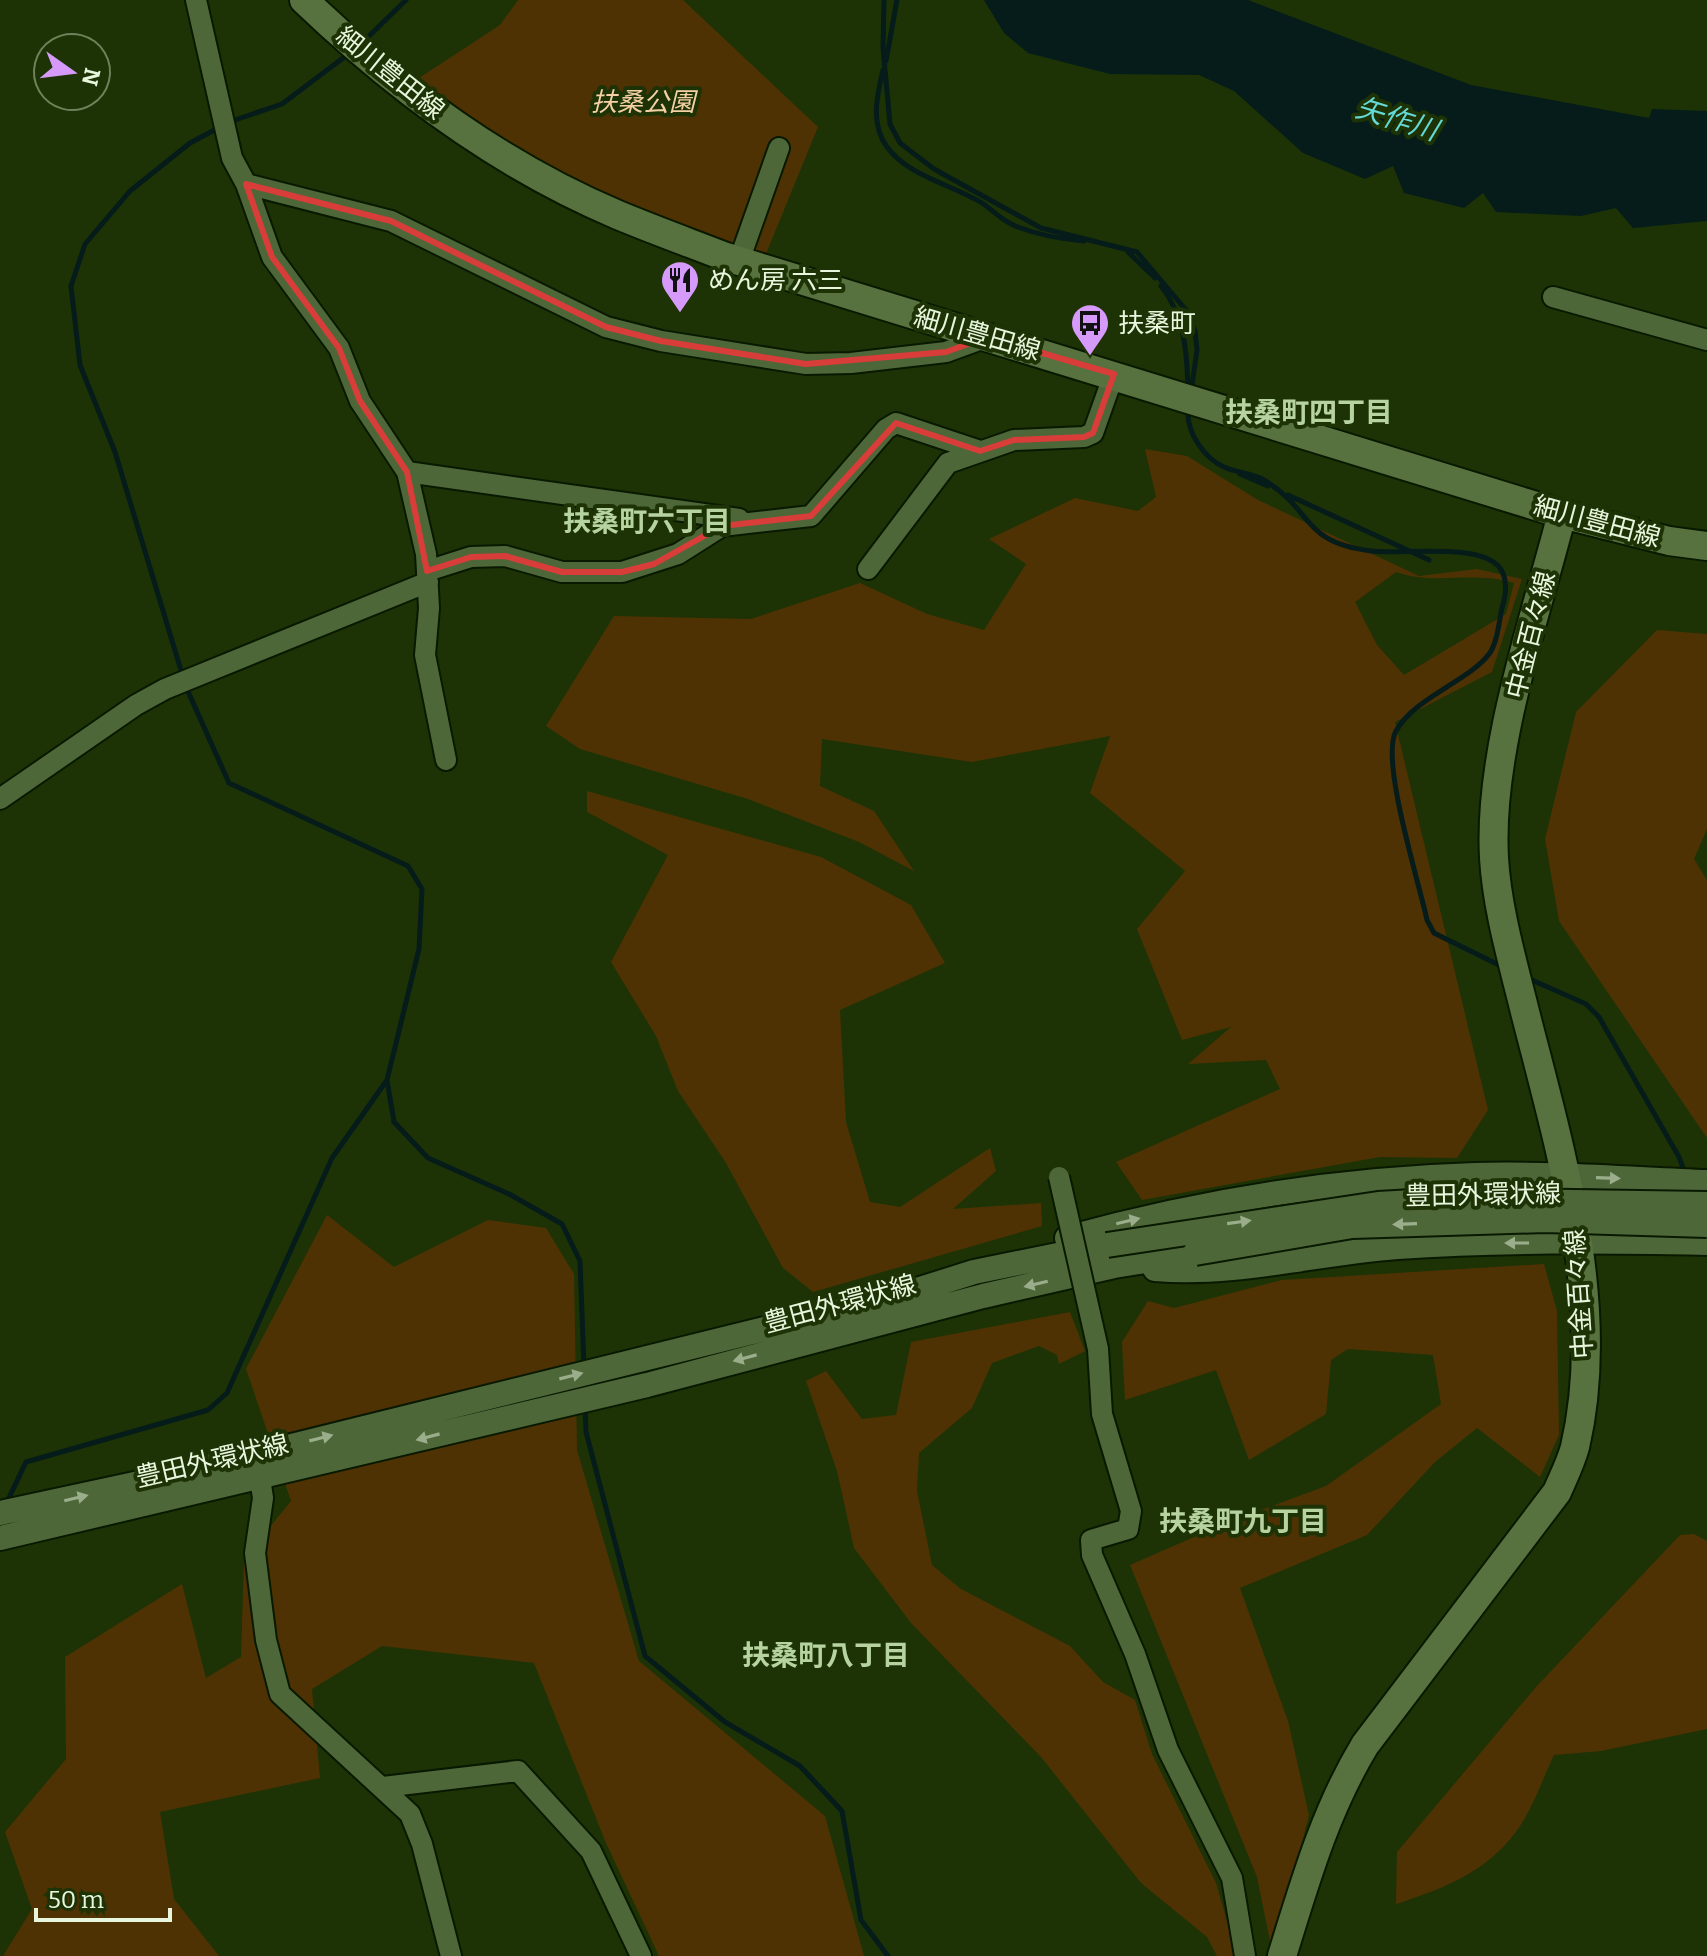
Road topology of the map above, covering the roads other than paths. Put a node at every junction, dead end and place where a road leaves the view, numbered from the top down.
1 (196, 0) edge
2 (304, 0) edge
3 (779, 148) dead end
4 (246, 184) junction
5 (739, 261) junction
6 (1553, 297) dead end
7 (987, 337) junction
8 (1707, 340) edge
9 (1114, 374) junction
10 (980, 451) junction
11 (407, 472) junction
12 (1562, 514) junction
13 (758, 522) junction
14 (1707, 546) edge
15 (868, 569) dead end
16 (428, 577) junction
17 (446, 760) dead end
18 (0, 799) edge
19 (1564, 1176) junction
20 (1059, 1177) dead end
21 (1707, 1182) edge
22 (1707, 1204) edge
23 (1707, 1225) edge
24 (1579, 1242) junction
25 (1707, 1243) edge
26 (1110, 1255) junction
27 (974, 1272) junction
28 (820, 1326) junction
29 (499, 1406) junction
30 (260, 1478) junction
31 (0, 1513) edge
32 (0, 1538) edge
33 (383, 1787) junction
34 (451, 1956) edge
35 (641, 1956) edge
36 (1245, 1956) edge
37 (1282, 1956) edge

1 - 4 street
2 - 5 main road, 細川豊田線
3 - 5 street
4 - 7 street
4 - 11 street
5 - 7 main road, 細川豊田線
6 - 8 street
7 - 9 main road, 細川豊田線
9 - 10 street
9 - 12 main road, 細川豊田線
10 - 13 street
10 - 15 street
11 - 13 street
11 - 16 street
12 - 14 main road, 細川豊田線
12 - 19 main road, 中金百々線
13 - 16 street
16 - 17 street
16 - 18 street
19 -> 21 street
19 - 24 main road, 中金百々線
27 -> 19 street
20 - 36 street, bridge
26 -> 22 street, 豊田外環状線, bridge
23 -> 26 street, 豊田外環状線, bridge
24 - 25 street
24 -> 26 street
24 - 37 main road, 中金百々線
26 - 27 street, 豊田外環状線
26 -> 28 street, 豊田外環状線
27 - 28 street, 豊田外環状線
28 - 29 street, 豊田外環状線
29 -> 30 street, 豊田外環状線
31 -> 29 street, 豊田外環状線
30 - 32 street, 豊田外環状線
30 - 33 street
33 - 34 street
33 - 35 street

